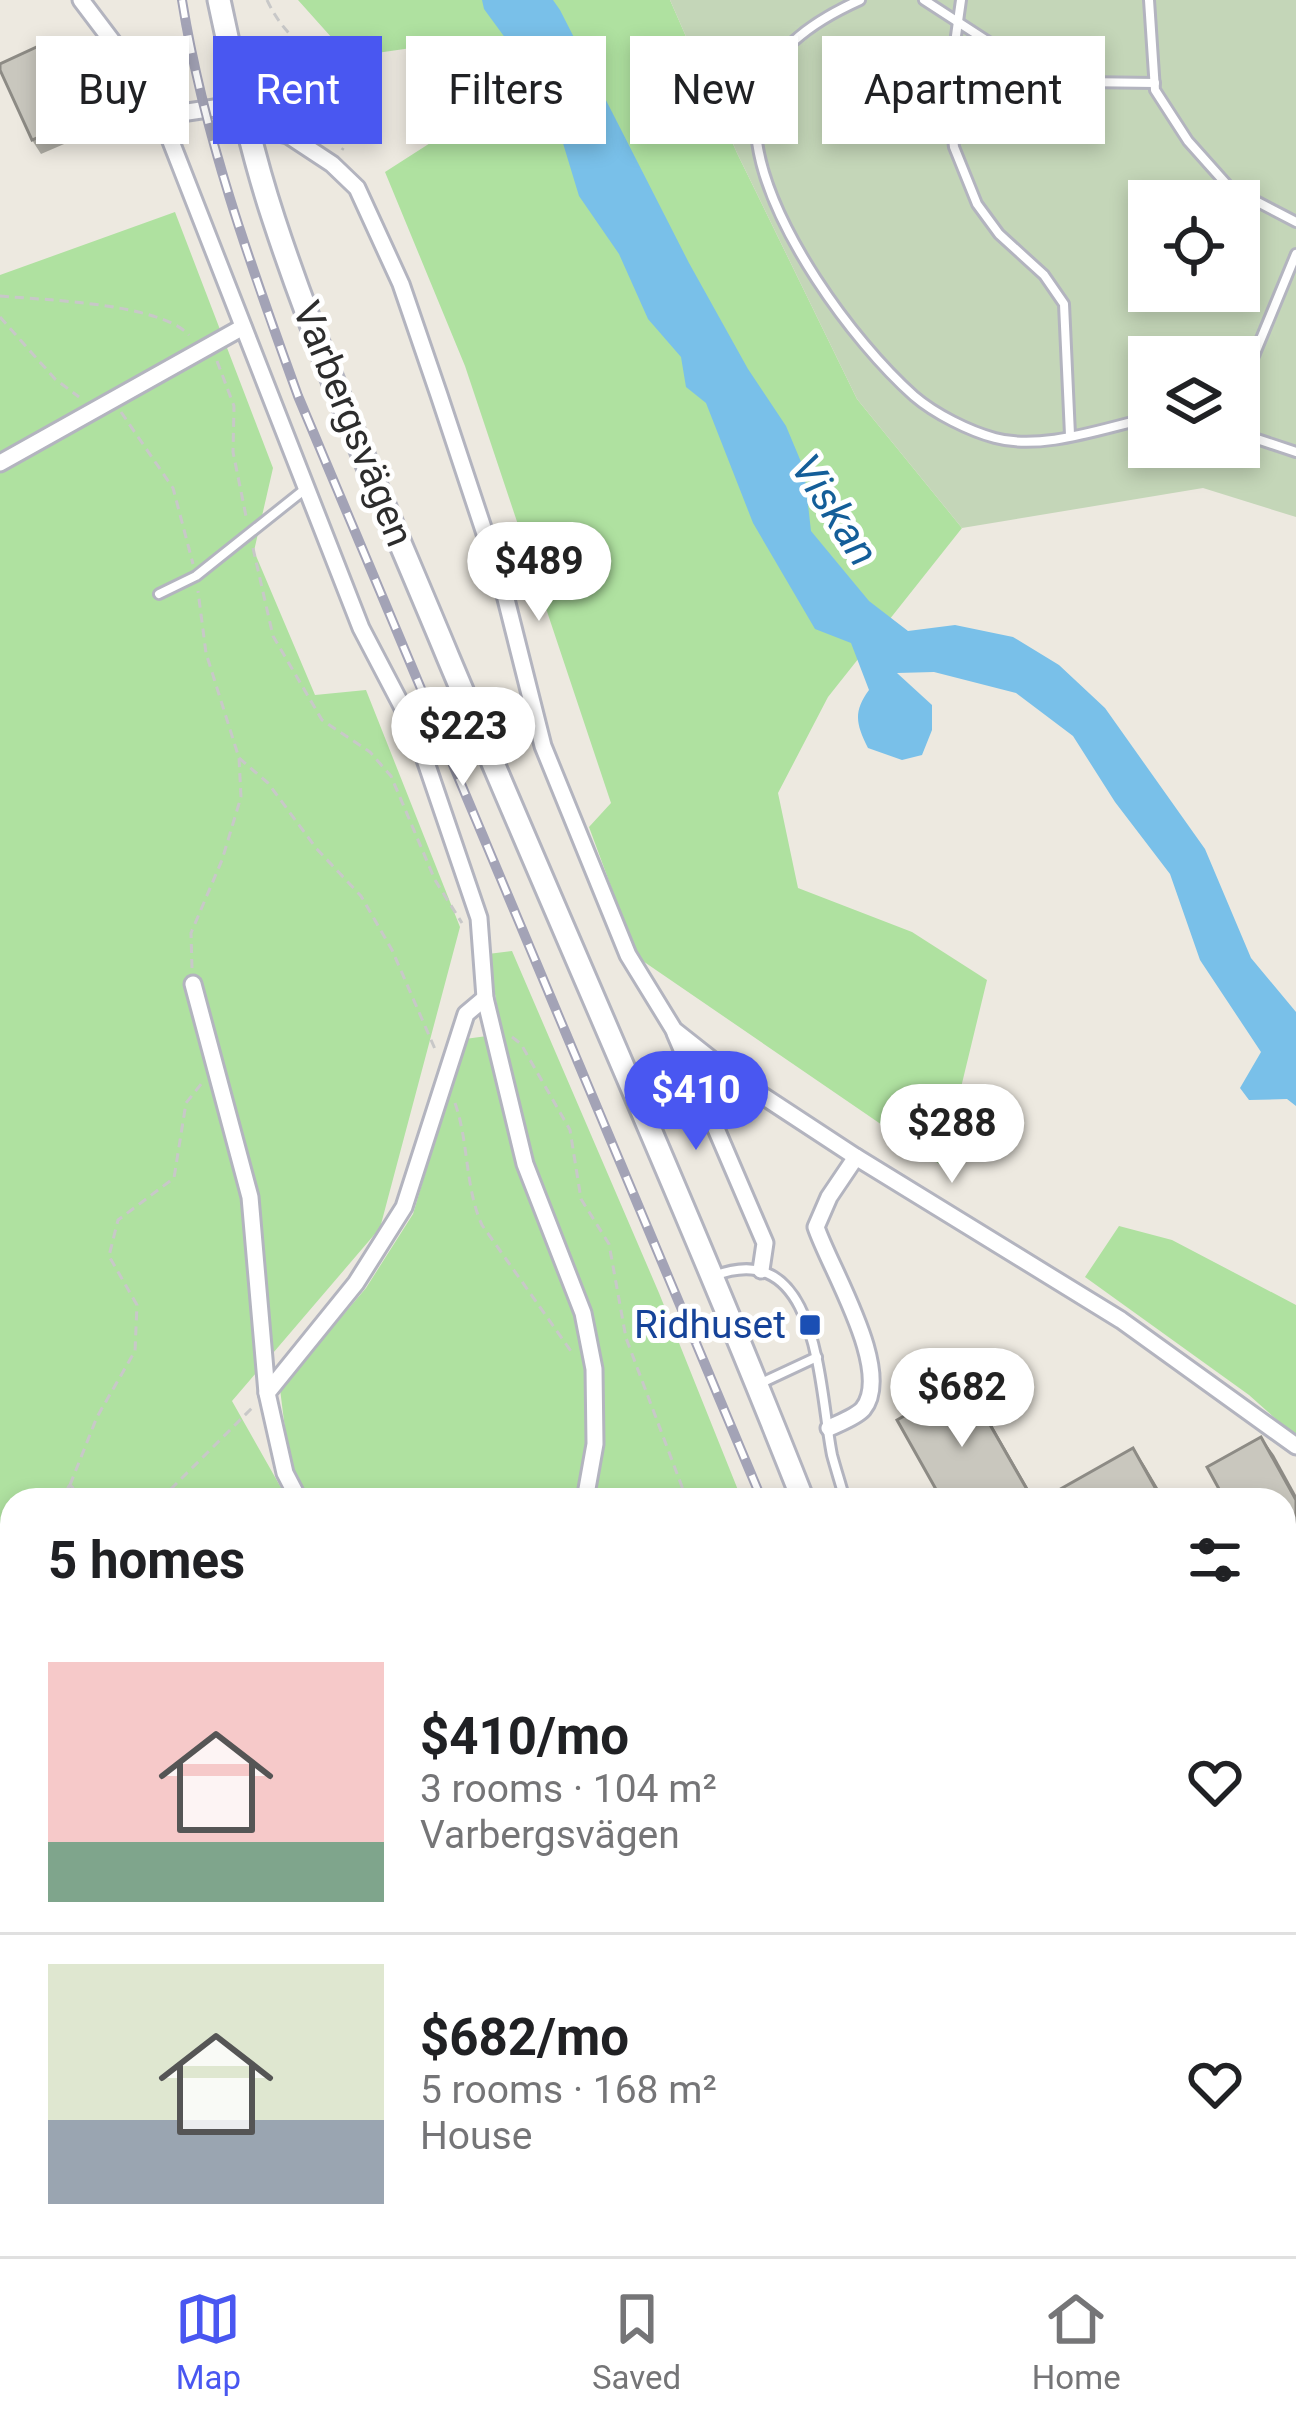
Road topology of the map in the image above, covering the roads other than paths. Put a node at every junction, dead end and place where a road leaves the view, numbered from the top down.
1 (81, 0) edge
2 (220, 0) edge
3 (860, 0) edge
4 (924, 0) edge
5 (961, 0) edge
6 (1149, 0) edge
7 (959, 24) junction
8 (108, 36) edge
9 (228, 36) edge
10 (1155, 82) junction
11 (173, 144) edge
12 (252, 144) edge
13 (302, 144) edge
14 (1296, 221) edge
15 (1296, 254) edge
16 (242, 327) junction
17 (1260, 341) edge
18 (1128, 422) edge
19 (1070, 434) junction
20 (1260, 440) edge
21 (1296, 452) edge
22 (0, 463) edge
23 (304, 490) junction
24 (159, 593) dead end
25 (193, 984) road end
26 (485, 998) junction
27 (674, 1030) junction
28 (856, 1157) junction
29 (761, 1270) junction
30 (713, 1276) junction
31 (817, 1358) junction
32 (756, 1386) junction
33 (267, 1393) junction
34 (830, 1428) junction
35 (1296, 1446) edge
36 (292, 1488) edge
37 (587, 1488) edge
38 (797, 1488) edge
39 (842, 1488) edge

1 - 8 street
2 - 9 main road, Varbergsvägen
3 - 19 lane
4 - 7 lane
5 - 7 lane
6 - 10 lane
7 - 10 lane
7 - 19 lane
10 - 14 lane
11 - 16 street
12 - 30 main road, Varbergsvägen
13 - 27 street
15 - 17 lane
16 - 22 street
16 - 23 street
18 - 19 lane
20 - 21 lane
23 - 24 lane
23 - 26 street
25 - 33 street
26 - 33 street
26 - 37 street
27 - 28 street
27 - 29 street
28 - 34 street
28 - 35 street
29 - 30 lane
29 - 31 lane
30 - 32 main road, Varbergsvägen
31 - 32 lane
31 - 34 lane
32 - 38 main road, Varbergsvägen
33 - 36 street
34 - 39 lane

